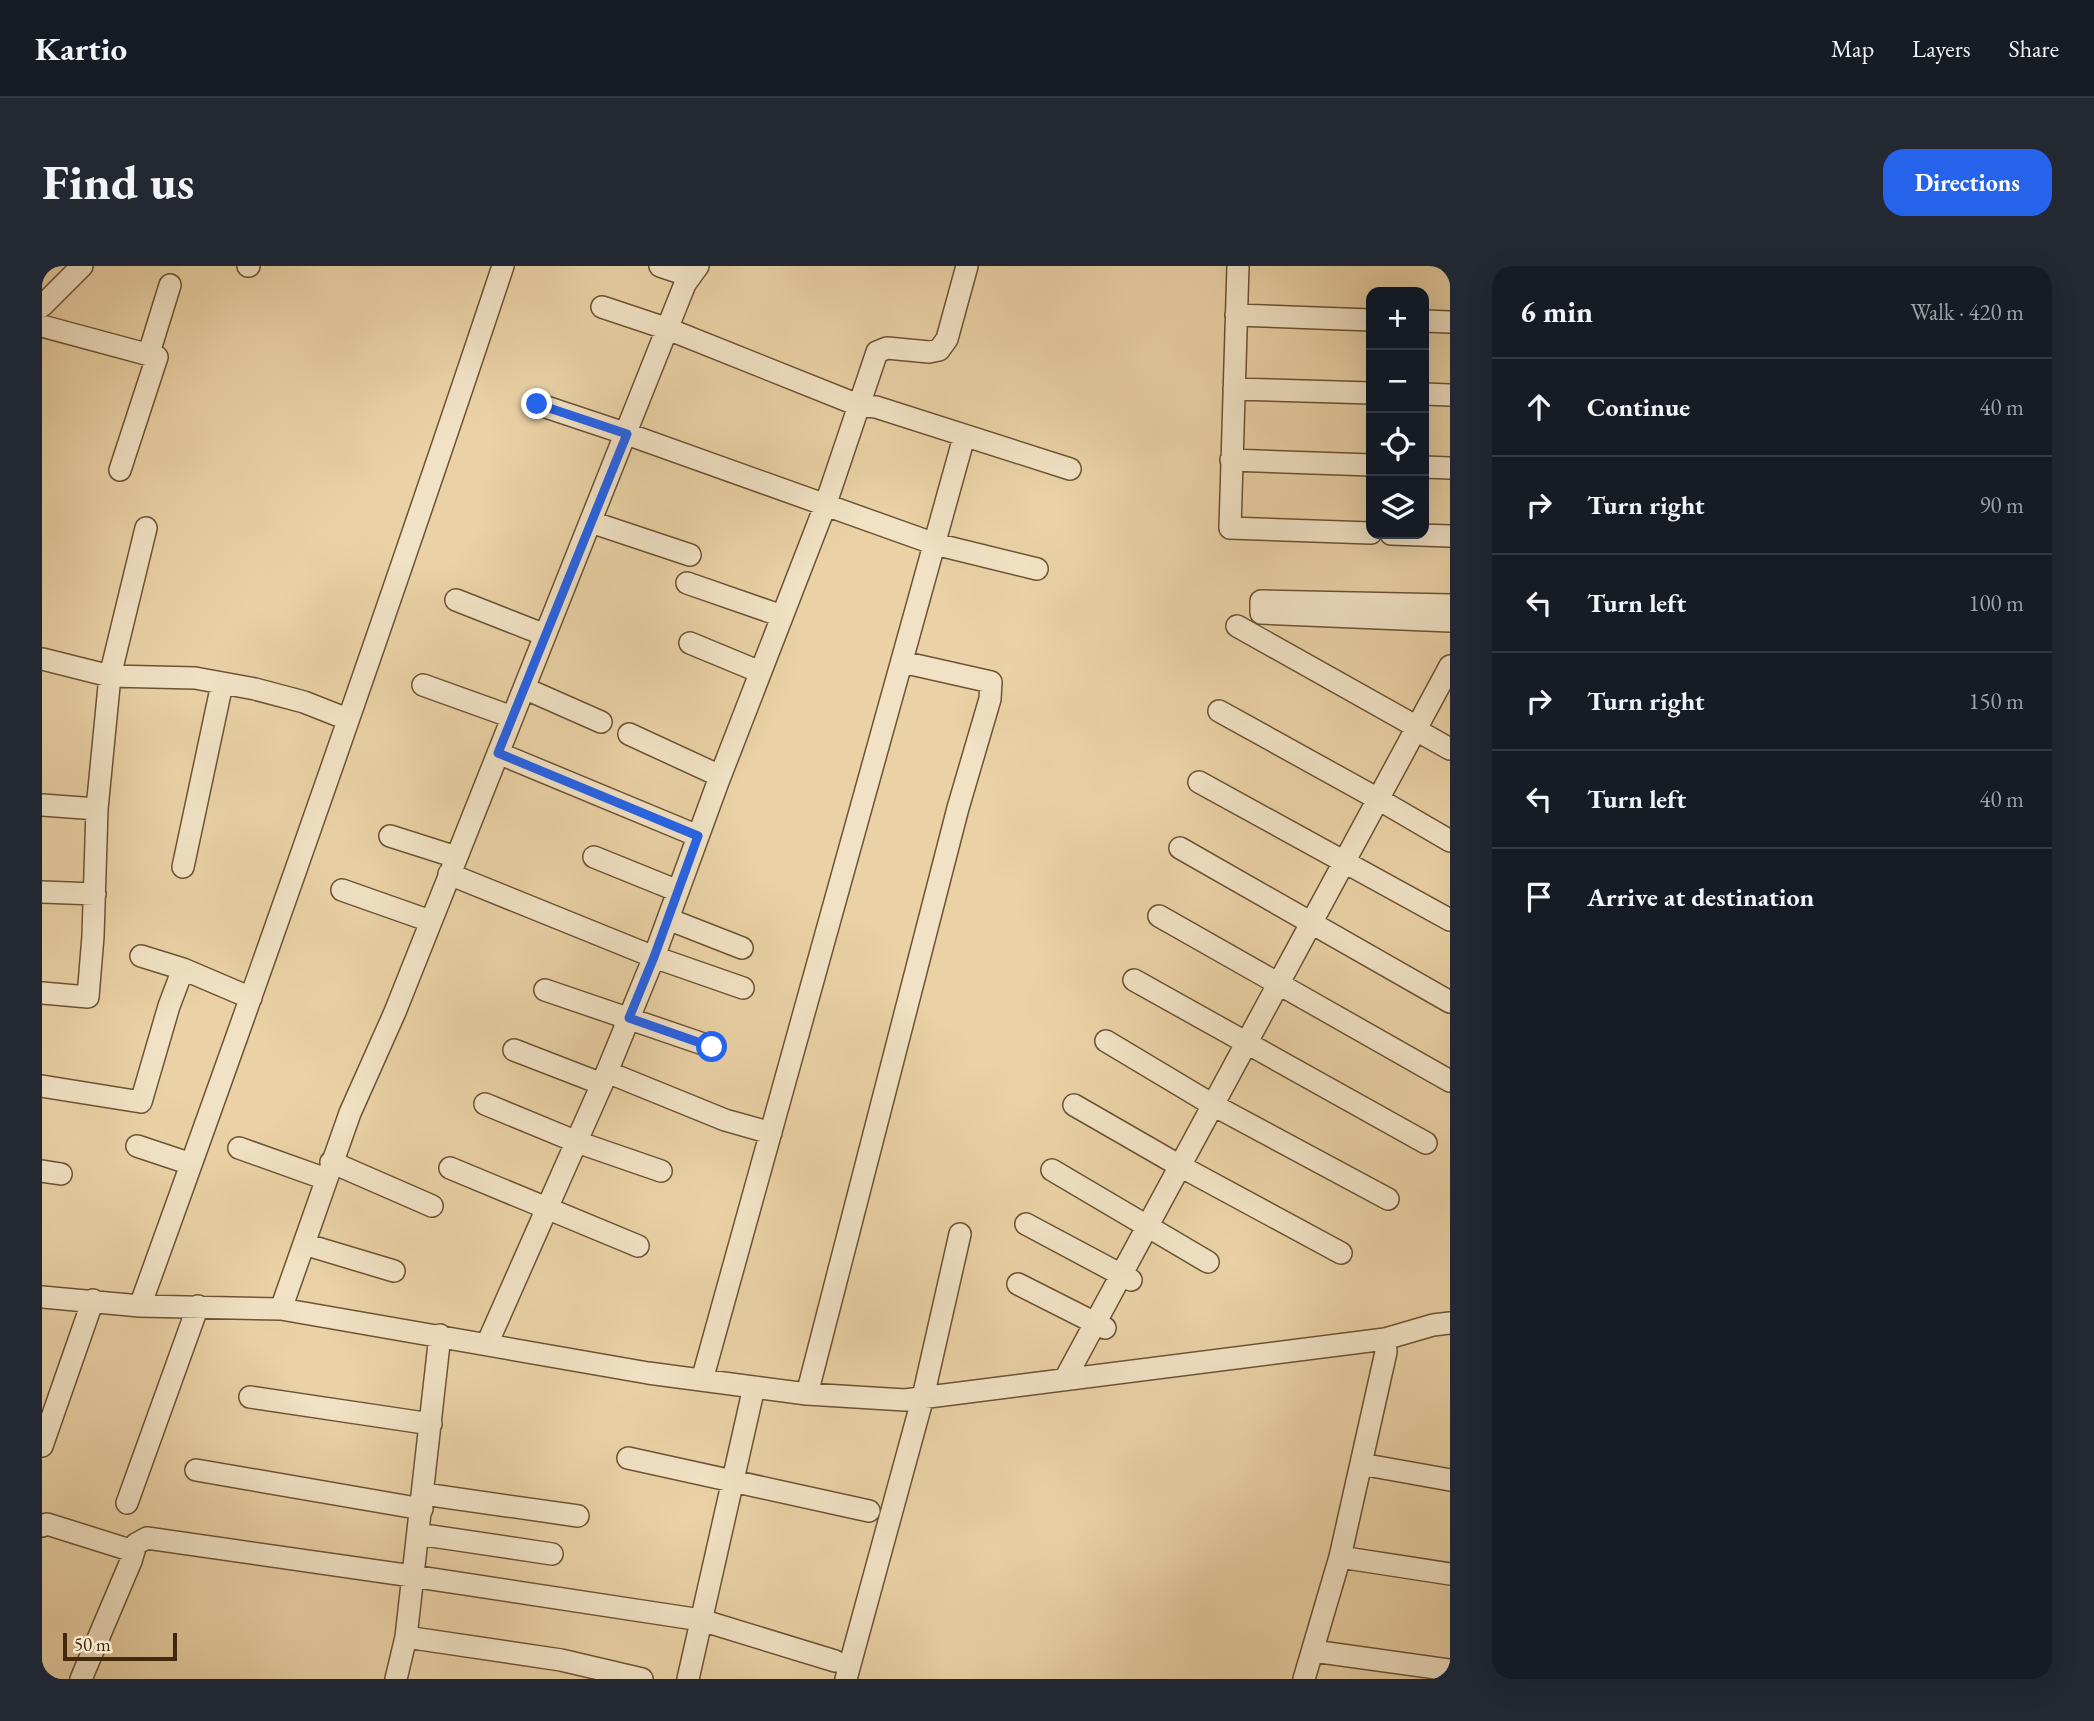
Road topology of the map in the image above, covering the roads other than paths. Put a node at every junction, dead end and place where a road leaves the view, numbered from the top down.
1 (82, 266) edge
2 (503, 266) edge
3 (660, 266) edge
4 (967, 266) edge
5 (1238, 266) edge
6 (694, 271) edge
7 (170, 285) dead end
8 (42, 306) edge
9 (602, 307) dead end
10 (1236, 315) junction
11 (1366, 320) edge
12 (1429, 321) edge
13 (1450, 322) edge
14 (42, 326) edge
15 (668, 329) junction
16 (149, 354) junction
17 (1234, 389) junction
18 (1366, 393) edge
19 (1429, 394) edge
20 (1450, 395) edge
21 (537, 404) dead end
22 (858, 405) junction
23 (627, 434) junction
24 (964, 437) junction
25 (1231, 460) junction
26 (1366, 465) edge
27 (1429, 467) edge
28 (1450, 468) edge
29 (1070, 469) dead end
30 (120, 470) dead end
31 (825, 506) junction
32 (591, 522) junction
33 (146, 528) dead end
34 (1366, 533) edge
35 (1429, 535) edge
36 (1450, 536) edge
37 (935, 544) junction
38 (690, 555) dead end
39 (1037, 569) dead end
40 (688, 583) dead end
41 (456, 600) dead end
42 (1450, 605) edge
43 (782, 616) junction
44 (1450, 621) edge
45 (1237, 626) dead end
46 (545, 635) junction
47 (690, 643) dead end
48 (42, 659) edge
49 (902, 662) junction
50 (1450, 666) edge
51 (760, 672) junction
52 (110, 676) junction
53 (222, 684) junction
54 (423, 685) dead end
55 (1450, 687) edge
56 (524, 688) junction
57 (1219, 712) dead end
58 (512, 717) junction
59 (347, 719) junction
60 (601, 722) dead end
61 (1421, 731) junction
62 (629, 734) dead end
63 (1450, 749) edge
64 (498, 753) junction
65 (720, 776) junction
66 (1199, 782) dead end
67 (1383, 801) junction
68 (42, 805) edge
69 (97, 809) junction
70 (390, 836) dead end
71 (698, 836) junction
72 (1450, 841) edge
73 (1180, 848) dead end
74 (594, 856) dead end
75 (1349, 864) junction
76 (452, 866) junction
77 (183, 867) dead end
78 (342, 890) dead end
79 (678, 891) junction
80 (42, 892) edge
81 (95, 894) junction
82 (1158, 916) dead end
83 (668, 919) junction
84 (1450, 920) edge
85 (430, 921) junction
86 (1316, 926) junction
87 (743, 948) dead end
88 (141, 956) dead end
89 (654, 957) junction
90 (183, 969) junction
91 (1134, 980) dead end
92 (1284, 986) junction
93 (743, 988) dead end
94 (545, 990) dead end
95 (42, 993) edge
96 (251, 998) junction
97 (1450, 1002) edge
98 (629, 1018) junction
99 (1106, 1041) dead end
100 (712, 1047) dead end
101 (1250, 1047) junction
102 (514, 1050) dead end
103 (605, 1078) junction
104 (1450, 1081) edge
105 (42, 1086) edge
106 (485, 1104) dead end
107 (1074, 1105) dead end
108 (1218, 1107) junction
109 (771, 1133) junction
110 (577, 1142) junction
111 (1426, 1143) dead end
112 (137, 1146) dead end
113 (239, 1148) dead end
114 (191, 1164) junction
115 (450, 1168) dead end
116 (1185, 1168) junction
117 (1052, 1170) dead end
118 (328, 1171) junction
119 (661, 1171) dead end
120 (1388, 1199) dead end
121 (432, 1206) dead end
122 (547, 1208) junction
123 (1026, 1224) dead end
124 (1153, 1228) junction
125 (960, 1234) dead end
126 (304, 1244) junction
127 (638, 1246) dead end
128 (1341, 1253) dead end
129 (1208, 1262) dead end
130 (394, 1271) dead end
131 (1126, 1277) junction
132 (1018, 1284) dead end
133 (42, 1297) edge
134 (93, 1300) junction
135 (140, 1306) junction
136 (198, 1306) junction
137 (281, 1309) junction
138 (1450, 1323) edge
139 (1101, 1325) junction
140 (440, 1335) junction
141 (1385, 1339) junction
142 (487, 1344) junction
143 (1072, 1378) junction
144 (702, 1381) junction
145 (754, 1387) junction
146 (807, 1394) junction
147 (250, 1397) dead end
148 (923, 1397) junction
149 (431, 1424) junction
150 (42, 1446) edge
151 (628, 1458) dead end
152 (1361, 1464) junction
153 (196, 1470) dead end
154 (1450, 1480) edge
155 (732, 1482) junction
156 (423, 1501) junction
157 (127, 1503) dead end
158 (869, 1511) dead end
159 (578, 1516) dead end
160 (42, 1526) edge
161 (418, 1534) junction
162 (133, 1551) junction
163 (552, 1554) dead end
164 (1340, 1557) junction
165 (1450, 1574) edge
166 (412, 1576) junction
167 (701, 1620) junction
168 (406, 1637) junction
169 (1313, 1651) junction
170 (840, 1670) edge
171 (1450, 1670) edge
172 (597, 1674) edge
173 (81, 1679) edge
174 (396, 1679) edge
175 (642, 1679) edge
176 (688, 1679) edge
177 (1304, 1679) edge

1 - 8 street
2 - 59 street
3 - 6 street
4 - 22 street
5 - 10 street
6 - 15 street
7 - 16 street
9 - 15 street
10 - 11 street
10 - 17 street
12 - 13 street
14 - 16 street
15 - 22 street
15 - 23 street
16 - 30 street
17 - 18 street
17 - 25 street
19 - 20 street
21 - 23 street
22 - 24 street
22 - 31 street
23 - 31 street
23 - 32 street
24 - 29 street
24 - 37 street
25 - 26 street
25 - 34 street
27 - 28 street
31 - 37 street
31 - 43 street
32 - 38 street
32 - 46 street
33 - 52 street
35 - 36 street
37 - 39 street
37 - 49 street
40 - 43 street
41 - 46 street
42 - 44 street
43 - 51 street
45 - 61 street
46 - 56 street
47 - 51 street
48 - 52 street
49 - 109 street
49 - 146 street
50 - 61 street
51 - 65 street
52 - 53 street
52 - 69 street
53 - 59 street
53 - 77 street
54 - 58 street
55 - 61 street
56 - 58 street
56 - 60 street
57 - 67 street
58 - 64 street
59 - 96 street
61 - 63 street
61 - 67 street
62 - 65 street
64 - 71 street
64 - 76 street
65 - 71 street
66 - 75 street
67 - 72 street
67 - 75 street
68 - 69 street
69 - 81 street
70 - 76 street
71 - 79 street
73 - 86 street
74 - 79 street
75 - 84 street
75 - 86 street
76 - 85 street
76 - 89 street
78 - 85 street
79 - 83 street
80 - 81 street
81 - 95 street
82 - 92 street
83 - 87 street
83 - 89 street
85 - 118 street
86 - 92 street
86 - 97 street
88 - 90 street
89 - 93 street
89 - 98 street
90 - 96 street
90 - 105 street
91 - 101 street
92 - 101 street
92 - 104 street
94 - 98 street
96 - 114 street
98 - 100 street
98 - 103 street
99 - 108 street
101 - 108 street
101 - 111 street
102 - 103 street
103 - 109 street
103 - 110 street
106 - 110 street
107 - 116 street
108 - 116 street
108 - 120 street
109 - 144 street
110 - 119 street
110 - 122 street
112 - 114 street
113 - 118 street
114 - 135 street
115 - 122 street
116 - 124 street
116 - 128 street
117 - 124 street
118 - 121 street
118 - 126 street
122 - 127 street
122 - 142 street
123 - 131 street
124 - 129 street
124 - 131 street
125 - 148 street
126 - 130 street
126 - 137 street
131 - 139 street
132 - 139 street
133 - 134 street
134 - 135 street
134 - 150 street
135 - 136 street
136 - 137 street
136 - 157 street
137 - 140 street
138 - 141 street
139 - 143 street
140 - 142 street
140 - 149 street
141 - 143 street
141 - 152 street
142 - 144 street
143 - 148 street
144 - 145 street
145 - 146 street
145 - 155 street
146 - 148 street
147 - 149 street
148 - 170 street
149 - 156 street
151 - 155 street
152 - 154 street
152 - 164 street
153 - 156 street
155 - 158 street
155 - 167 street
156 - 159 street
156 - 161 street
160 - 162 street
161 - 163 street
161 - 166 street
162 - 166 street
162 - 173 street
164 - 165 street
164 - 169 street
166 - 167 street
166 - 168 street
167 - 170 street
167 - 176 street
168 - 172 street
168 - 174 street
169 - 171 street
169 - 177 street
172 - 175 street

